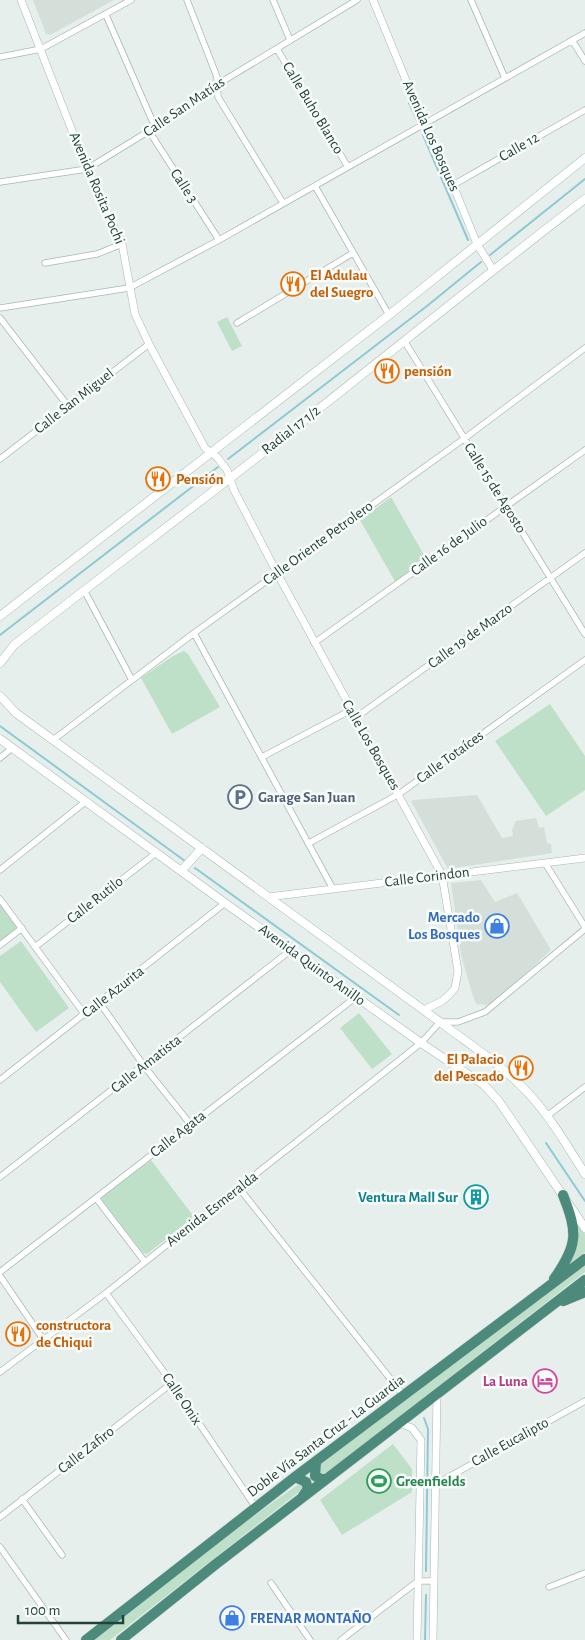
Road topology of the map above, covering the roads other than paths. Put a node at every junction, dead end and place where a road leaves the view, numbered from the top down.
1 (21, 0) edge
2 (131, 0) edge
3 (186, 0) edge
4 (273, 0) edge
5 (357, 0) edge
6 (373, 0) edge
7 (471, 0) edge
8 (106, 15) junction
9 (585, 33) edge
10 (290, 40) junction
11 (572, 40) junction
12 (277, 49) junction
13 (41, 50) junction
14 (0, 57) edge
15 (585, 61) edge
16 (505, 78) junction
17 (218, 84) junction
18 (585, 110) edge
19 (424, 124) junction
20 (155, 127) junction
21 (149, 131) junction
22 (585, 158) edge
23 (348, 167) junction
24 (88, 169) junction
25 (0, 182) edge
26 (453, 185) junction
27 (315, 186) junction
28 (585, 200) edge
29 (283, 203) junction
30 (219, 240) junction
31 (122, 244) junction
32 (477, 244) junction
33 (354, 253) junction
34 (45, 263) dead end
35 (493, 270) junction
36 (129, 288) junction
37 (0, 308) edge
38 (389, 315) junction
39 (0, 318) edge
40 (237, 322) dead end
41 (405, 342) junction
42 (149, 344) junction
43 (585, 348) edge
44 (68, 406) junction
45 (464, 438) junction
46 (585, 450) edge
47 (212, 453) junction
48 (0, 459) edge
49 (230, 479) junction
50 (506, 506) junction
51 (585, 553) edge
52 (277, 574) junction
53 (551, 578) junction
54 (84, 590) junction
55 (0, 616) edge
56 (194, 633) junction
57 (585, 634) edge
58 (314, 643) junction
59 (585, 660) edge
60 (0, 663) edge
61 (132, 680) junction
62 (0, 696) edge
63 (351, 710) junction
64 (355, 718) junction
65 (0, 739) edge
66 (52, 740) junction
67 (12, 748) junction
68 (262, 757) junction
69 (0, 758) edge
70 (399, 794) junction
71 (85, 802) junction
72 (309, 844) junction
73 (202, 848) junction
74 (156, 853) junction
75 (585, 858) edge
76 (545, 863) junction
77 (0, 870) edge
78 (181, 871) junction
79 (442, 876) junction
80 (333, 889) junction
81 (268, 897) junction
82 (0, 899) edge
83 (226, 904) junction
84 (22, 928) junction
85 (585, 928) edge
86 (0, 946) edge
87 (35, 947) junction
88 (291, 950) junction
89 (356, 997) junction
90 (100, 1003) junction
91 (424, 1010) junction
92 (85, 1015) junction
93 (440, 1022) junction
94 (421, 1043) junction
95 (144, 1066) junction
96 (0, 1080) edge
97 (585, 1087) edge
98 (547, 1116) junction
99 (191, 1125) junction
100 (585, 1173) edge
101 (0, 1177) edge
102 (239, 1188) junction
103 (563, 1195) junction
104 (96, 1198) junction
105 (585, 1228) edge
106 (585, 1259) edge
107 (145, 1262) junction
108 (0, 1274) edge
109 (585, 1280) edge
110 (550, 1286) junction
111 (585, 1292) edge
112 (106, 1293) junction
113 (555, 1304) junction
114 (43, 1338) junction
115 (0, 1372) edge
116 (172, 1383) junction
117 (437, 1394) junction
118 (404, 1396) junction
119 (585, 1401) edge
120 (399, 1423) junction
121 (316, 1462) junction
122 (295, 1478) junction
123 (326, 1479) junction
124 (436, 1484) junction
125 (303, 1497) junction
126 (22, 1499) junction
127 (256, 1508) junction
128 (0, 1516) edge
129 (0, 1547) edge
130 (62, 1555) dead end
131 (585, 1573) edge
132 (418, 1581) junction
133 (434, 1581) junction
134 (271, 1583) dead end
135 (549, 1587) dead end
136 (66, 1640) edge
137 (86, 1640) edge
138 (120, 1640) edge
139 (310, 1640) edge
140 (341, 1640) edge
141 (416, 1640) edge
142 (433, 1640) edge

1 - 13 street, Avenida Rosita Pochi
2 - 8 street
3 - 17 street
4 - 10 street, Calle Buho Blanco
5 - 10 street, Calle San Matías
6 - 19 street, Avenida Los Bosques
7 - 16 street
8 - 13 street
8 - 20 street
9 - 11 street
10 - 12 street, Calle San Matías
11 - 15 street
11 - 16 street
12 - 17 street, Calle San Matías
12 - 23 street, Calle Buho Blanco
13 - 14 street
13 - 24 street, Avenida Rosita Pochi
16 - 19 street
17 - 20 street, Calle San Matías
17 - 29 street
18 - 26 street, Calle 12
19 - 23 street
19 - 26 street, Avenida Los Bosques
20 - 21 street, Calle San Matías
21 - 24 street, Calle San Matías
21 - 30 street, Calle 3
22 - 32 main road, Radial 17 1/2
23 - 27 street
24 - 25 street, Calle San Matías
24 - 31 street, Avenida Rosita Pochi
26 - 32 street, Avenida Los Bosques
27 - 29 street
27 - 33 street
28 - 35 main road, Radial 17 1/2
29 - 30 street
30 - 36 street
31 - 34 street
31 - 36 street, Avenida Rosita Pochi
32 - 35 street, Avenida Los Bosques
32 - 38 main road, Radial 17 1/2
33 - 38 street
33 - 40 street
35 - 41 main road, Radial 17 1/2
36 - 37 street
36 - 42 street, Avenida Rosita Pochi
38 - 47 main road, Radial 17 1/2
39 - 44 street
41 - 45 street, Calle 15 de Agosto
41 - 49 main road, Radial 17 1/2
42 - 44 street, Calle San Miguel
42 - 47 street, Avenida Rosita Pochi
43 - 45 street, Calle Oriente Petrolero
44 - 48 street, Calle San Miguel
45 - 50 street, Calle 15 de Agosto
45 - 52 street, Calle Oriente Petrolero
46 - 50 street, Calle 16 de Julio
47 - 49 street, Avenida Rosita Pochi
47 - 55 main road, Radial 17 1/2
49 - 52 street, Calle Los Bosques
49 - 54 main road, Radial 17 1/2
50 - 53 street, Calle 15 de Agosto
50 - 58 street, Calle 16 de Julio
51 - 53 street, Calle 19 de Marzo
52 - 56 street, Calle Oriente Petrolero
52 - 58 street, Calle Los Bosques
53 - 57 street, Calle 15 de Agosto
53 - 64 street, Calle 19 de Marzo
54 - 60 main road, Radial 17 1/2
54 - 61 street
56 - 61 street, Calle Oriente Petrolero
56 - 68 street
58 - 63 street, Calle Los Bosques
59 - 70 street, Calle Totaíces
61 - 66 street, Calle Oriente Petrolero
62 - 66 main road, Avenida Quinto Anillo
63 - 64 street, Calle Los Bosques
63 - 68 street
64 - 70 street, Calle Los Bosques
65 - 67 main road, Avenida Quinto Anillo
66 - 73 main road, Avenida Quinto Anillo
67 - 69 street
67 - 71 main road, Avenida Quinto Anillo
68 - 72 street
70 - 72 street, Calle Totaíces
70 - 79 street, Calle Los Bosques
71 - 74 main road, Avenida Quinto Anillo
71 - 77 street
72 - 80 street
73 - 78 main road
73 - 81 main road, Avenida Quinto Anillo
74 - 78 main road, Avenida Quinto Anillo
74 - 87 street, Calle Rutilo
75 - 76 street, Calle Corindon
76 - 79 street, Calle Corindon
76 - 85 street
78 - 83 main road, Avenida Quinto Anillo
79 - 80 street, Calle Corindon
79 - 91 street, Calle Los Bosques
80 - 81 street, Calle Corindon
81 - 91 main road, Avenida Quinto Anillo
82 - 84 street
83 - 88 main road, Avenida Quinto Anillo
83 - 90 street, Calle Azurita
84 - 86 street
84 - 87 street
85 - 93 street
87 - 92 street
88 - 89 main road, Avenida Quinto Anillo
88 - 95 street, Calle Amatista
89 - 94 main road, Avenida Quinto Anillo
89 - 99 street, Calle Agata
90 - 92 street, Calle Azurita
90 - 95 street
91 - 93 main road, Avenida Quinto Anillo
92 - 96 street, Calle Azurita
93 - 94 street
93 - 98 main road, Avenida Quinto Anillo
94 - 102 street, Avenida Esmeralda
94 - 103 main road, Avenida Quinto Anillo
95 - 99 street
95 - 101 street, Calle Amatista
97 - 98 street
98 - 100 main road, Avenida Quinto Anillo
99 - 104 street, Calle Agata
102 - 107 street, Avenida Esmeralda
102 - 118 street
103 - 105 main road, Avenida Quinto Anillo
103 - 110 highway
104 - 107 street
104 - 108 street, Calle Agata
106 - 110 highway, Doble Vía Santa Cruz - La Guardia
107 - 112 street, Avenida Esmeralda
108 - 114 street
109 - 113 highway
110 - 118 highway, Doble Vía Santa Cruz - La Guardia
111 - 113 highway
112 - 114 street, Avenida Esmeralda
112 - 116 street, Calle Onix
113 - 117 highway
114 - 115 street, Avenida Esmeralda
116 - 126 street, Calle Zafiro
116 - 127 street, Calle Onix
117 - 120 highway
117 - 124 street
118 - 121 highway, Doble Vía Santa Cruz - La Guardia
119 - 124 street, Calle Eucalipto
120 - 123 highway
120 - 132 street
121 - 122 highway, Doble Vía Santa Cruz - La Guardia
121 - 123 highway
122 - 125 highway
122 - 127 highway, Doble Vía Santa Cruz - La Guardia
123 - 125 highway
124 - 133 street
125 - 138 highway
126 - 128 street, Calle Zafiro
126 - 130 street
127 - 137 highway, Doble Vía Santa Cruz - La Guardia
129 - 136 street
131 - 135 street
132 - 133 street
132 - 140 street
132 - 141 street
133 - 142 street
134 - 139 street

